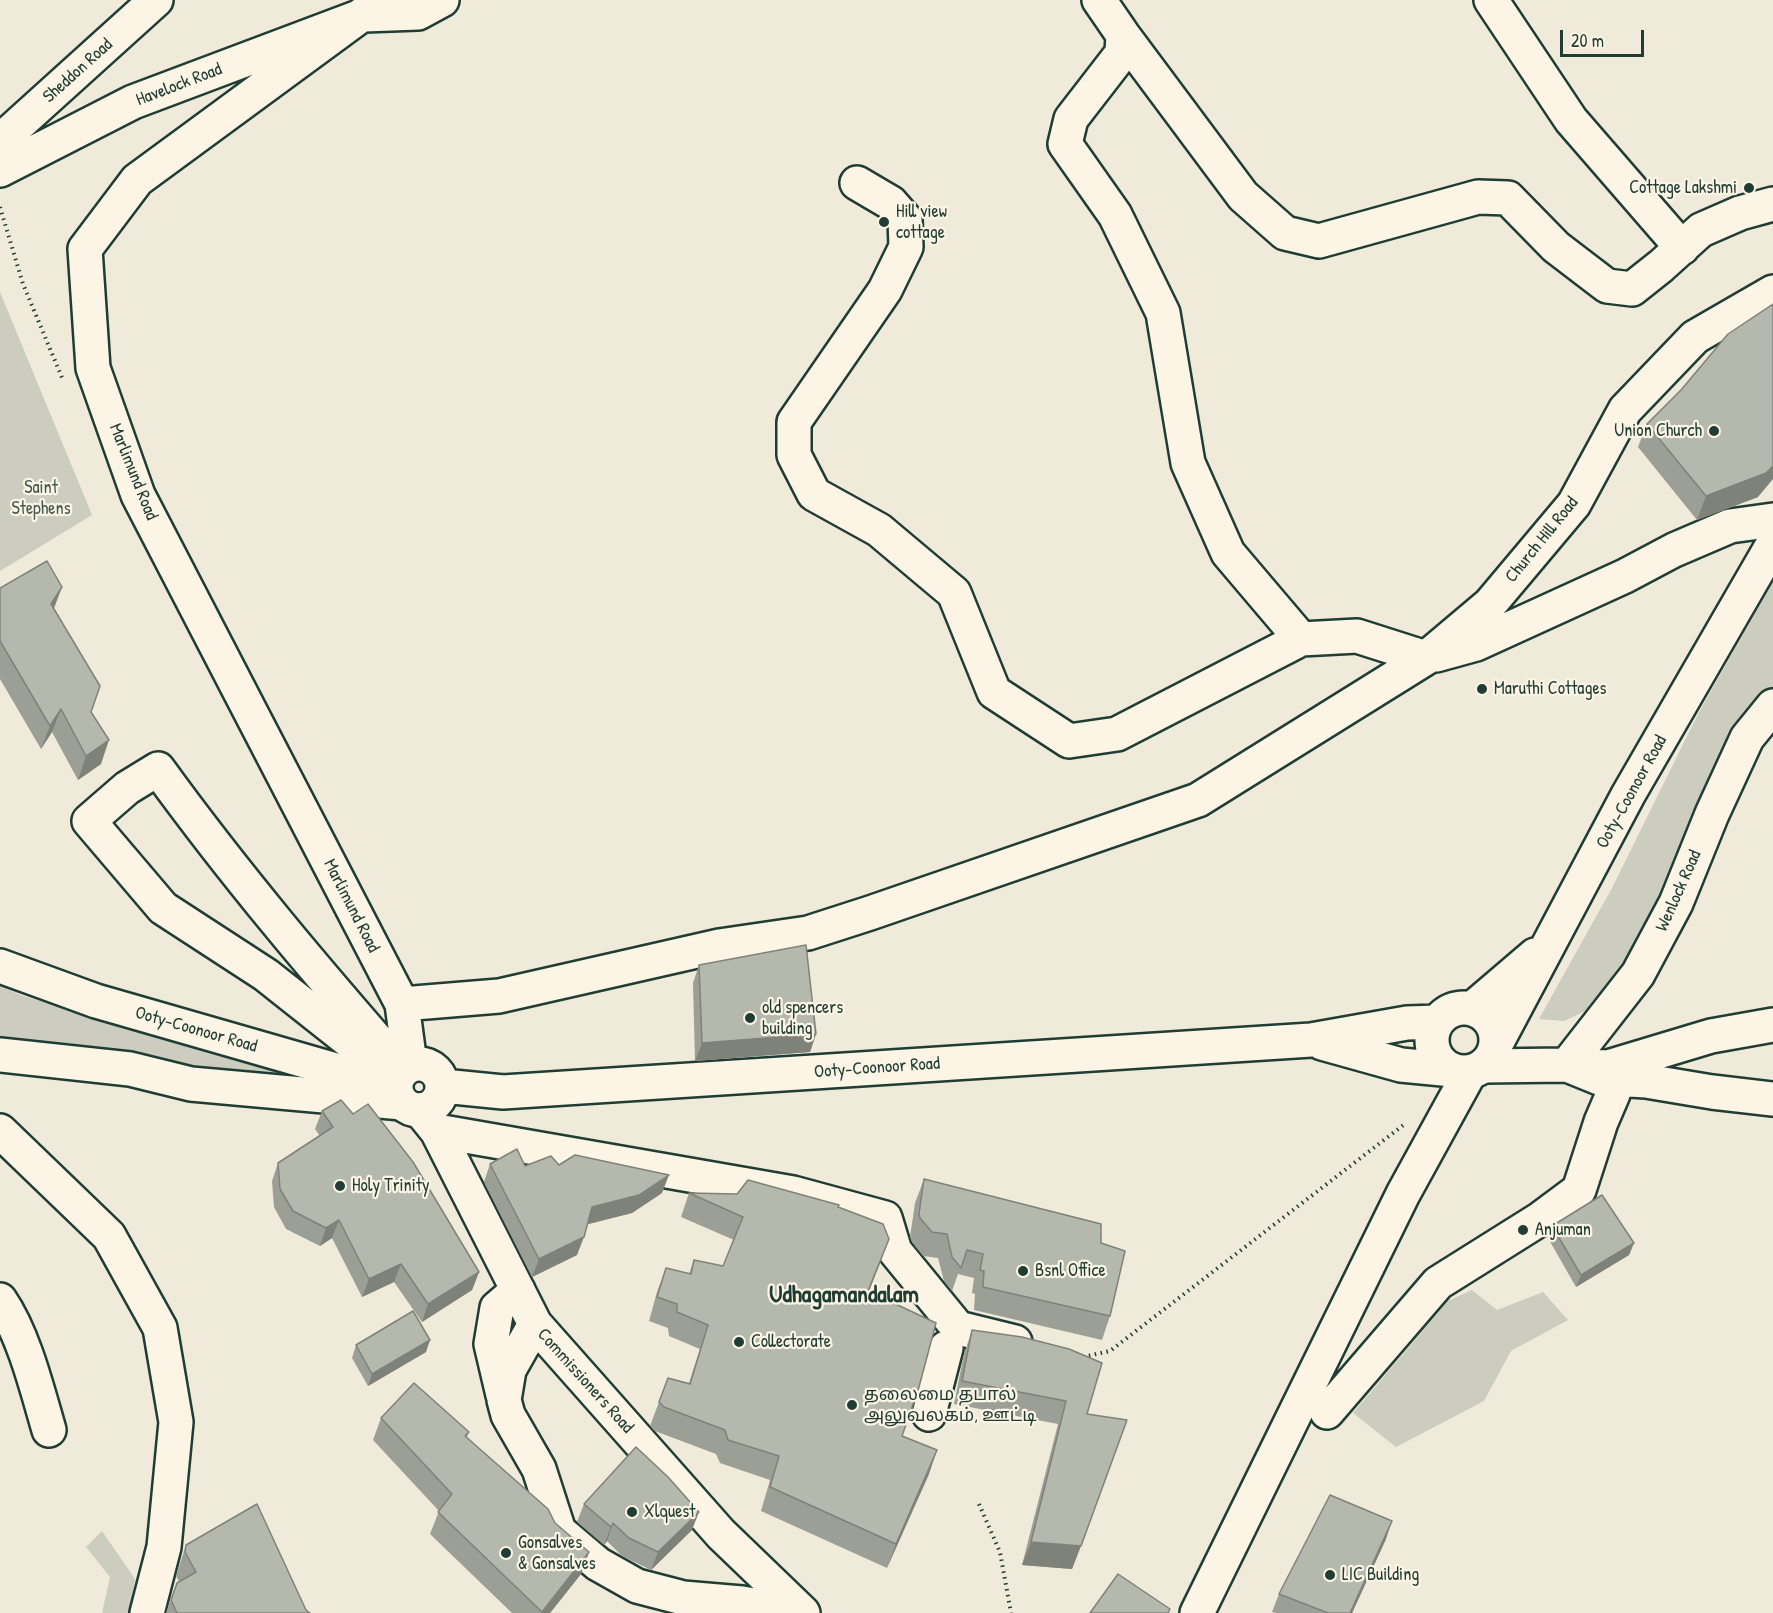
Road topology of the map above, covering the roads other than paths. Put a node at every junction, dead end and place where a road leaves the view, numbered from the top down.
1 (156, 0) edge
2 (442, 0) edge
3 (1099, 0) edge
4 (1491, 0) edge
5 (373, 7) edge
6 (1124, 35) junction
7 (0, 141) edge
8 (0, 170) edge
9 (857, 183) dead end
10 (1773, 204) edge
11 (1682, 248) junction
12 (1773, 292) edge
13 (1773, 520) edge
14 (1773, 544) edge
15 (1300, 639) junction
16 (1426, 658) junction
17 (1773, 706) edge
18 (1552, 940) junction
19 (0, 966) edge
20 (402, 1004) junction
21 (1473, 1008) junction
22 (1437, 1022) junction
23 (1773, 1025) edge
24 (1311, 1040) junction
25 (0, 1055) edge
26 (1476, 1063) junction
27 (1567, 1065) junction
28 (1615, 1079) junction
29 (409, 1092) junction
30 (1773, 1099) edge
31 (0, 1131) edge
32 (518, 1290) junction
33 (0, 1300) edge
34 (535, 1324) junction
35 (946, 1348) dead end
36 (1078, 1358) edge
37 (504, 1400) junction
38 (1328, 1412) dead end
39 (929, 1414) dead end
40 (49, 1430) dead end
41 (147, 1613) edge
42 (803, 1613) edge
43 (1197, 1613) edge

1 - 7 main road, Sheddon Road
2 - 5 main road, Havelock Road
3 - 6 main road
4 - 11 main road
5 - 8 main road, Havelock Road
5 - 20 main road, Marlimund Road
6 - 11 main road
6 - 15 main road
9 - 15 main road
10 - 11 main road
12 - 16 main road, Church Hill Road
13 - 16 main road
14 - 18 main road, Ooty-Coonoor Road
15 - 16 main road
16 - 20 main road
17 - 27 main road, Wenlock Road
18 - 21 main road
18 - 26 main road, Ooty-Coonoor Road
19 - 29 main road, Ooty-Coonoor Road
20 - 29 main road, Marlimund Road
21 - 22 main road
21 - 26 main road
22 - 24 main road, Ooty-Coonoor Road
22 - 26 main road
23 - 27 main road
24 - 26 main road, Ooty-Coonoor Road
24 - 29 main road, Ooty-Coonoor Road
25 - 29 main road
26 - 27 main road
26 - 43 main road
27 - 28 main road
28 - 30 main road
28 - 38 main road
29 - 29 main road
29 - 32 main road, Commissioners Road
29 - 36 main road
31 - 41 main road
32 - 34 main road, Commissioners Road
32 - 37 main road
33 - 40 main road
34 - 37 main road
34 - 42 main road, Commissioners Road
35 - 39 main road
37 - 42 main road

